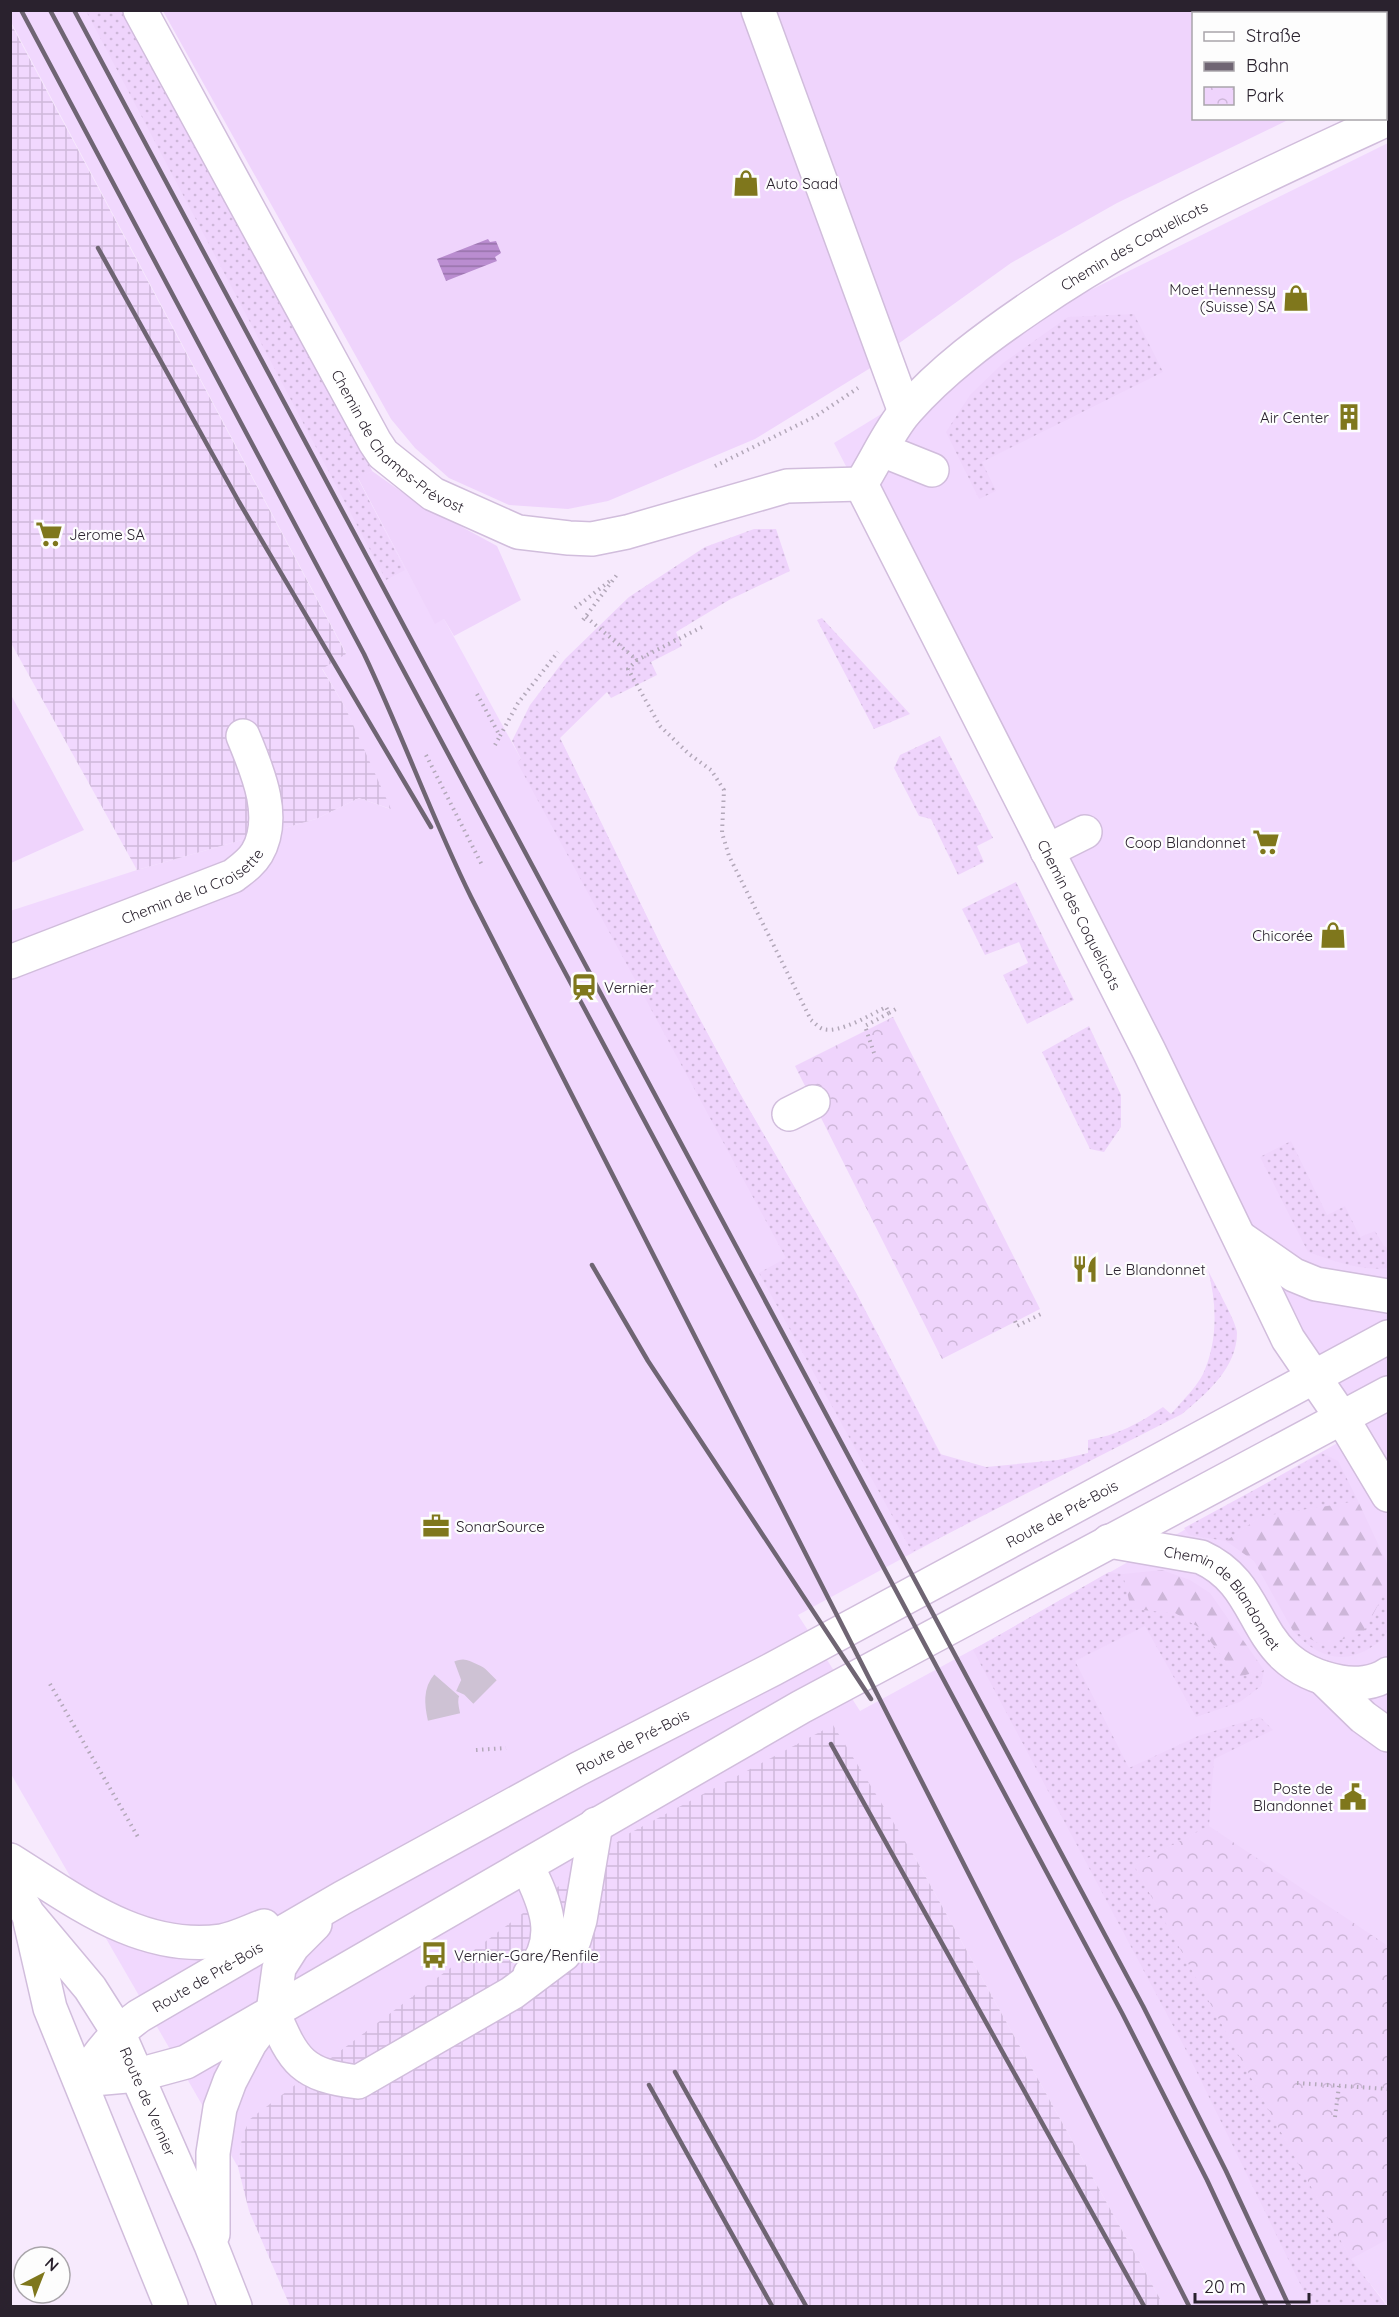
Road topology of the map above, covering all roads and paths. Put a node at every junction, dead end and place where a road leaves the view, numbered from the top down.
1 (140, 10) edge
2 (758, 10) edge
3 (1385, 120) edge
4 (905, 412) junction
5 (882, 450) junction
6 (932, 470) dead end
7 (861, 484) junction
8 (575, 608) dead end
9 (704, 626) dead end
10 (558, 652) dead end
11 (637, 660) junction
12 (477, 694) dead end
13 (243, 736) dead end
14 (500, 736) junction
15 (495, 745) dead end
16 (426, 755) dead end
17 (1084, 831) dead end
18 (1047, 851) junction
19 (483, 867) dead end
20 (10, 962) edge
21 (896, 1010) dead end
22 (889, 1013) junction
23 (874, 1053) dead end
24 (1241, 1239) junction
25 (1389, 1296) edge
26 (1043, 1313) dead end
27 (1015, 1321) dead end
28 (1389, 1337) edge
29 (1315, 1377) junction
30 (1389, 1393) edge
31 (1342, 1418) junction
32 (1389, 1494) edge
33 (1109, 1541) junction
34 (1389, 1674) edge
35 (1323, 1678) junction
36 (50, 1684) dead end
37 (1389, 1735) edge
38 (507, 1748) dead end
39 (476, 1750) dead end
40 (596, 1824) junction
41 (138, 1837) dead end
42 (10, 1860) edge
43 (527, 1866) junction
44 (10, 1882) edge
45 (342, 1898) junction
46 (28, 1914) junction
47 (512, 1993) junction
48 (273, 2012) junction
49 (118, 2032) junction
50 (138, 2075) junction
51 (82, 2080) junction
52 (1298, 2083) dead end
53 (1339, 2086) junction
54 (1389, 2090) edge
55 (1335, 2117) dead end
56 (213, 2249) junction
57 (171, 2307) edge
58 (235, 2307) edge

1 - 7 main road, Chemin de Champs-Prévost
2 - 4 main road
3 - 4 main road, Chemin des Coquelicots
4 - 5 main road, Chemin des Coquelicots
5 - 6 main road
5 - 7 main road, Chemin des Coquelicots
7 - 18 main road, Chemin des Coquelicots
8 - 11 path
9 - 11 path
10 - 14 path
11 - 22 path
12 - 14 path
13 - 20 main road, Chemin de la Croisette
14 - 15 path
16 - 19 path
17 - 18 main road
18 - 24 main road, Chemin des Coquelicots
21 - 22 path
22 - 23 path
24 - 25 main road
24 - 29 main road, Chemin des Coquelicots
26 - 27 path
28 - 29 main road, Route de Pré-Bois
29 - 31 main road, Chemin des Coquelicots
29 - 45 main road, Route de Pré-Bois
30 - 31 main road
31 - 32 main road
31 - 33 main road
33 - 35 main road, Chemin de Blandonnet
33 - 40 main road
34 - 35 main road, Chemin de Blandonnet
35 - 37 main road, Chemin de Blandonnet
36 - 41 path
38 - 39 path
40 - 43 main road
40 - 47 main road
42 - 45 main road
43 - 47 main road
43 - 48 main road
44 - 46 main road, Route de Vernier
45 - 48 main road
45 - 49 main road, Route de Pré-Bois
46 - 49 main road, Route de Vernier
46 - 51 main road, Route de Vernier
47 - 48 main road
48 - 50 main road
48 - 56 main road
49 - 50 main road, Route de Vernier
49 - 51 main road, Route de Pré-Bois
50 - 51 main road
50 - 56 main road, Route de Vernier
51 - 57 main road, Route de Vernier
52 - 53 path
53 - 54 path
53 - 55 path
56 - 58 main road, Route de Vernier

